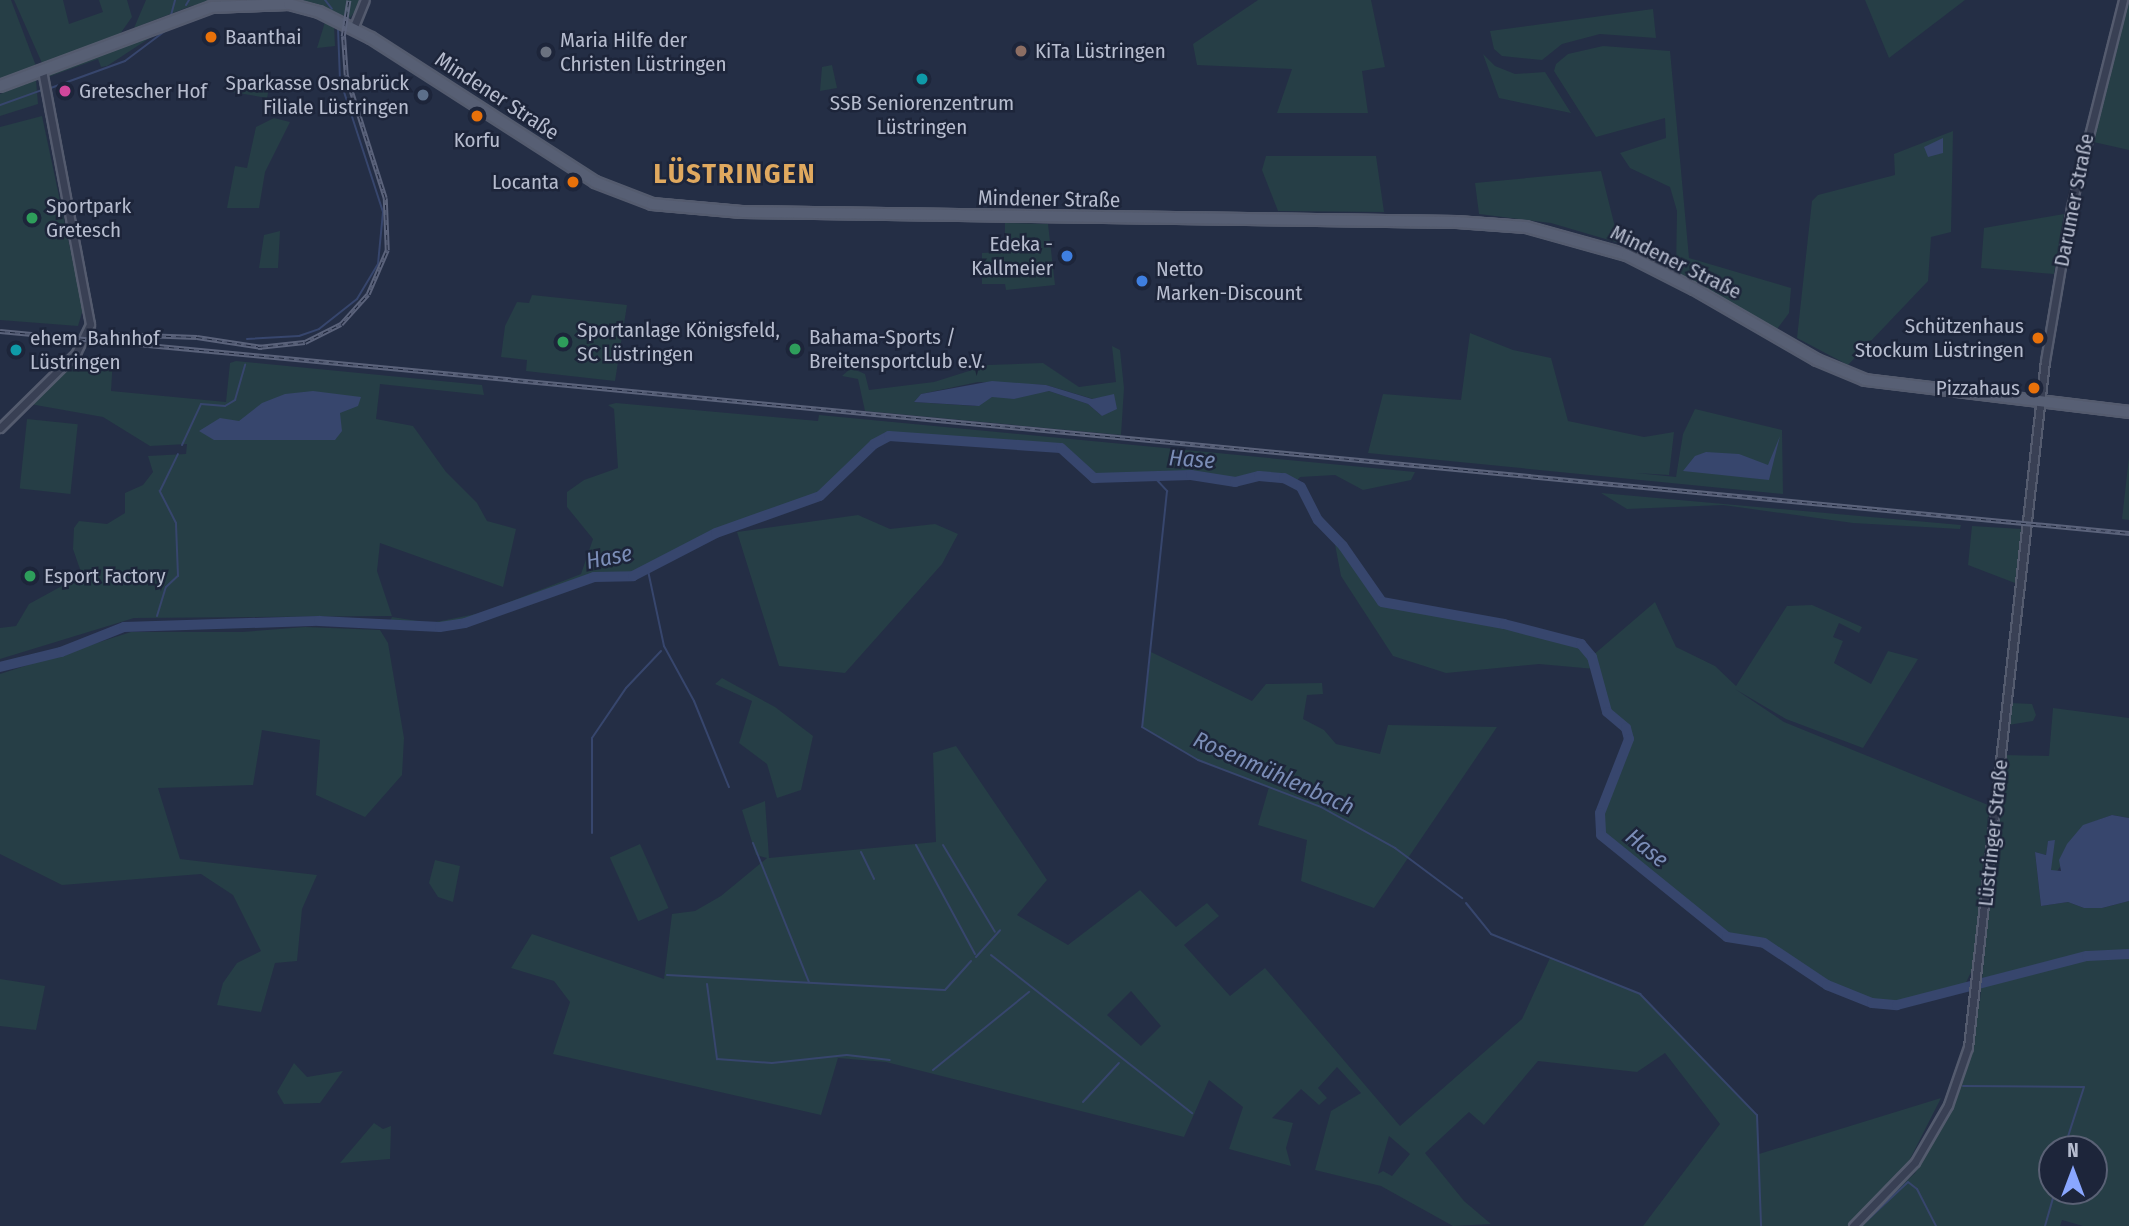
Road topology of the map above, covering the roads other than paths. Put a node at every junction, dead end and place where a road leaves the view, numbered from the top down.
1 (365, 0) edge
2 (2123, 0) edge
3 (353, 29) junction
4 (42, 71) junction
5 (0, 86) edge
6 (2039, 402) junction
7 (2129, 412) edge
8 (0, 428) edge
9 (1853, 1226) edge

1 - 3 street
2 - 6 street, Darumer Straße
3 - 4 main road, Mindener Straße
3 - 6 main road, Mindener Straße
4 - 5 main road, Mindener Straße
4 - 8 street
6 - 7 main road, Mindener Straße
6 - 9 street, Lüstringer Straße

